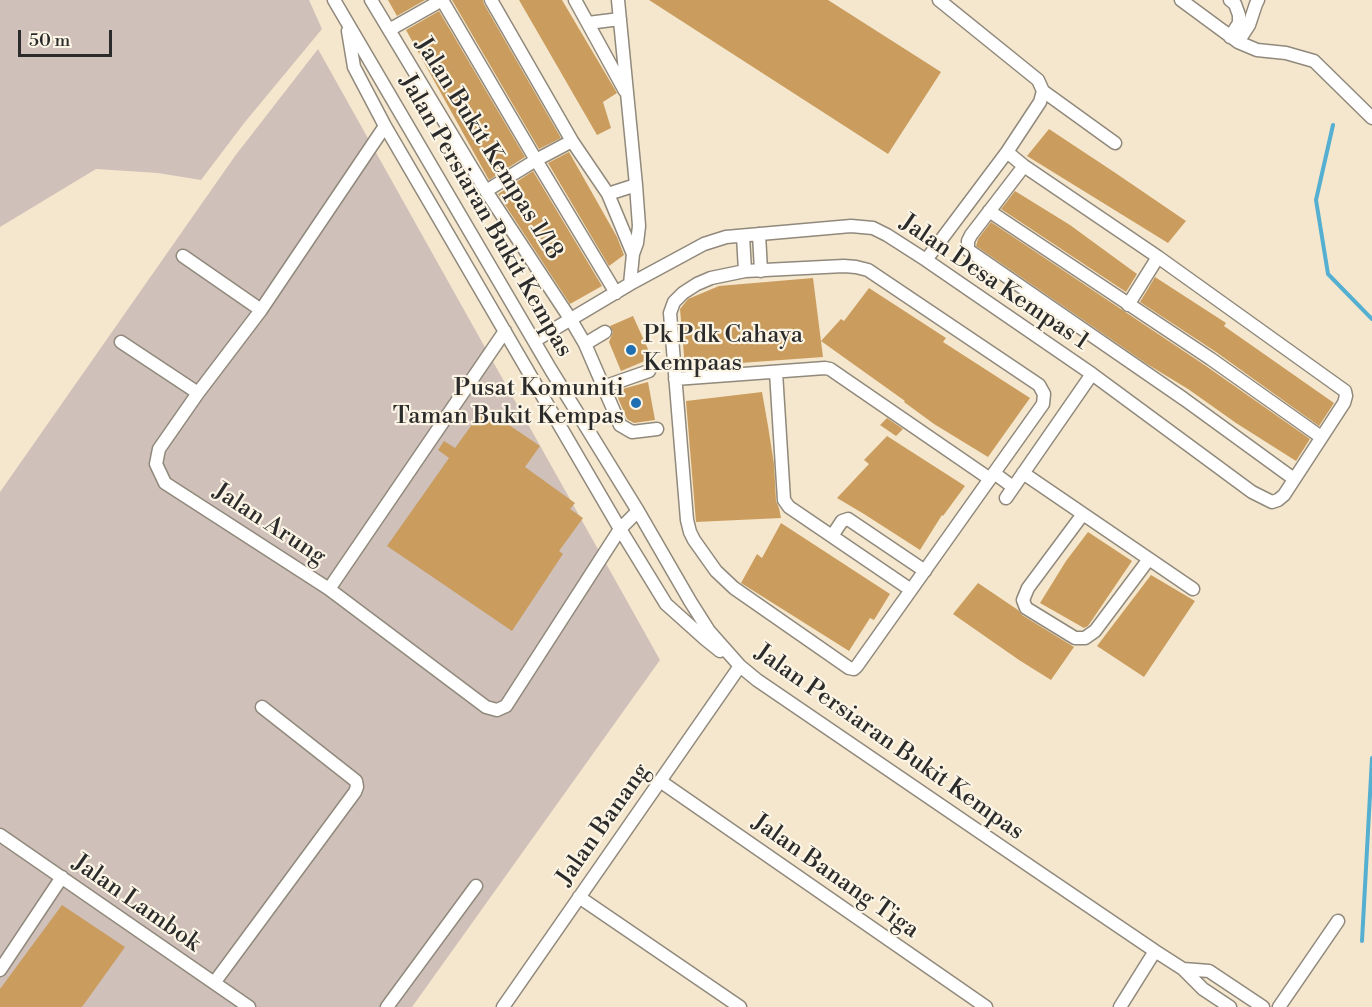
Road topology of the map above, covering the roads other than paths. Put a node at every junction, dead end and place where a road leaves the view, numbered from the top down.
1 (334, 0) edge
2 (371, 0) edge
3 (442, 0) edge
4 (491, 0) edge
5 (575, 0) edge
6 (618, 0) edge
7 (939, 0) edge
8 (1181, 0) edge
9 (1230, 0) edge
10 (1258, 0) edge
11 (620, 19) junction
12 (346, 21) junction
13 (588, 22) junction
14 (389, 30) junction
15 (1234, 39) junction
16 (1043, 91) junction
17 (628, 96) junction
18 (1372, 102) edge
19 (1370, 117) edge
20 (385, 126) junction
21 (572, 141) junction
22 (1115, 143) dead end
23 (1007, 152) junction
24 (536, 160) junction
25 (1024, 166) junction
26 (636, 185) junction
27 (486, 190) junction
28 (608, 194) junction
29 (989, 211) junction
30 (759, 234) junction
31 (743, 236) junction
32 (633, 254) junction
33 (183, 256) dead end
34 (1158, 257) junction
35 (926, 260) junction
36 (761, 271) junction
37 (745, 272) junction
38 (630, 284) junction
39 (616, 293) junction
40 (1128, 304) junction
41 (261, 310) junction
42 (571, 320) junction
43 (506, 331) junction
44 (605, 332) dead end
45 (534, 341) junction
46 (121, 342) dead end
47 (585, 344) junction
48 (649, 371) dead end
49 (776, 372) junction
50 (1092, 374) junction
51 (675, 379) junction
52 (603, 387) junction
53 (198, 393) junction
54 (657, 429) dead end
55 (1321, 437) junction
56 (1023, 473) junction
57 (992, 476) junction
58 (1294, 479) junction
59 (1013, 487) junction
60 (1006, 498) dead end
61 (638, 511) junction
62 (1083, 514) junction
63 (620, 529) junction
64 (832, 536) junction
65 (1149, 559) junction
66 (925, 571) junction
67 (329, 589) junction
68 (1193, 589) dead end
69 (911, 590) junction
70 (740, 666) junction
71 (262, 707) dead end
72 (660, 782) junction
73 (0, 835) edge
74 (62, 877) junction
75 (476, 886) dead end
76 (579, 897) junction
77 (1338, 921) dead end
78 (1155, 951) junction
79 (1183, 969) junction
80 (0, 970) edge
81 (214, 983) junction
82 (243, 1005) edge
83 (387, 1007) edge
84 (503, 1007) edge
85 (740, 1007) edge
86 (986, 1007) edge
87 (1120, 1007) edge
88 (1230, 1007) edge
89 (1263, 1007) edge
90 (1279, 1007) edge

1 - 12 street, Jalan Persiaran Bukit Kempas
2 - 14 street, Jalan Bukit Kempas 1/18
3 - 14 street
3 - 24 street
4 - 21 street
5 - 13 street
6 - 11 street
7 - 16 street
8 - 15 street
9 - 15 street
10 - 15 street
11 - 13 street
11 - 17 street
12 - 20 street
12 - 45 street, Jalan Persiaran Bukit Kempas
13 - 17 street
14 - 27 street, Jalan Bukit Kempas 1/18
15 - 19 street
16 - 22 street
16 - 23 street
17 - 26 street
18 - 19 street
20 - 41 street, Jalan Arung
20 - 43 street
21 - 24 street
21 - 28 street
23 - 25 street
23 - 35 street
24 - 27 street
24 - 39 street
25 - 29 street
25 - 34 street
26 - 28 street
26 - 32 street
27 - 42 street, Jalan Bukit Kempas 1/18
28 - 32 street
29 - 40 street
29 - 58 street
30 - 31 street, Jalan Desa Kempas 1
30 - 35 street, Jalan Desa Kempas 1
30 - 36 street
31 - 37 street
31 - 38 street, Jalan Desa Kempas 1
32 - 38 street
33 - 41 street
34 - 40 street
34 - 55 street
35 - 50 street, Jalan Desa Kempas 1
36 - 37 street
36 - 57 street
37 - 51 street
38 - 39 street, Jalan Desa Kempas 1
39 - 42 street, Jalan Desa Kempas 1
40 - 55 street
41 - 53 street, Jalan Arung
42 - 45 street, Jalan Desa Kempas 1
42 - 47 street, Jalan Bukit Kempas 1/18
43 - 63 street
43 - 67 street
44 - 47 street
45 - 61 street, Jalan Persiaran Bukit Kempas
46 - 53 street
47 - 52 street, Jalan Bukit Kempas 1/18
48 - 52 street
49 - 51 street
49 - 57 street
49 - 64 street
50 - 56 street
50 - 58 street, Jalan Desa Kempas 1
51 - 69 street
52 - 54 street, Jalan Bukit Kempas 1/18
53 - 67 street, Jalan Arung
55 - 58 street
56 - 59 street
56 - 62 street
57 - 59 street
57 - 66 street
59 - 60 street
61 - 63 street, Jalan Arung
61 - 70 street, Jalan Persiaran Bukit Kempas
62 - 65 street
62 - 65 street
63 - 67 street, Jalan Arung
63 - 70 street
64 - 66 street
64 - 69 street
65 - 68 street
66 - 69 street
70 - 72 street, Jalan Banang
70 - 78 street, Jalan Persiaran Bukit Kempas
71 - 81 street
72 - 76 street, Jalan Banang
72 - 86 street, Jalan Banang Tiga
73 - 74 street, Jalan Lambok
74 - 80 street
74 - 81 street, Jalan Lambok
75 - 83 street
76 - 84 street, Jalan Banang
76 - 85 street
77 - 90 street
78 - 79 street, Jalan Persiaran Bukit Kempas
78 - 87 street
79 - 88 street, Jalan Persiaran Bukit Kempas
79 - 89 street, Jalan Persiaran Bukit Kempas
81 - 82 street, Jalan Lambok

